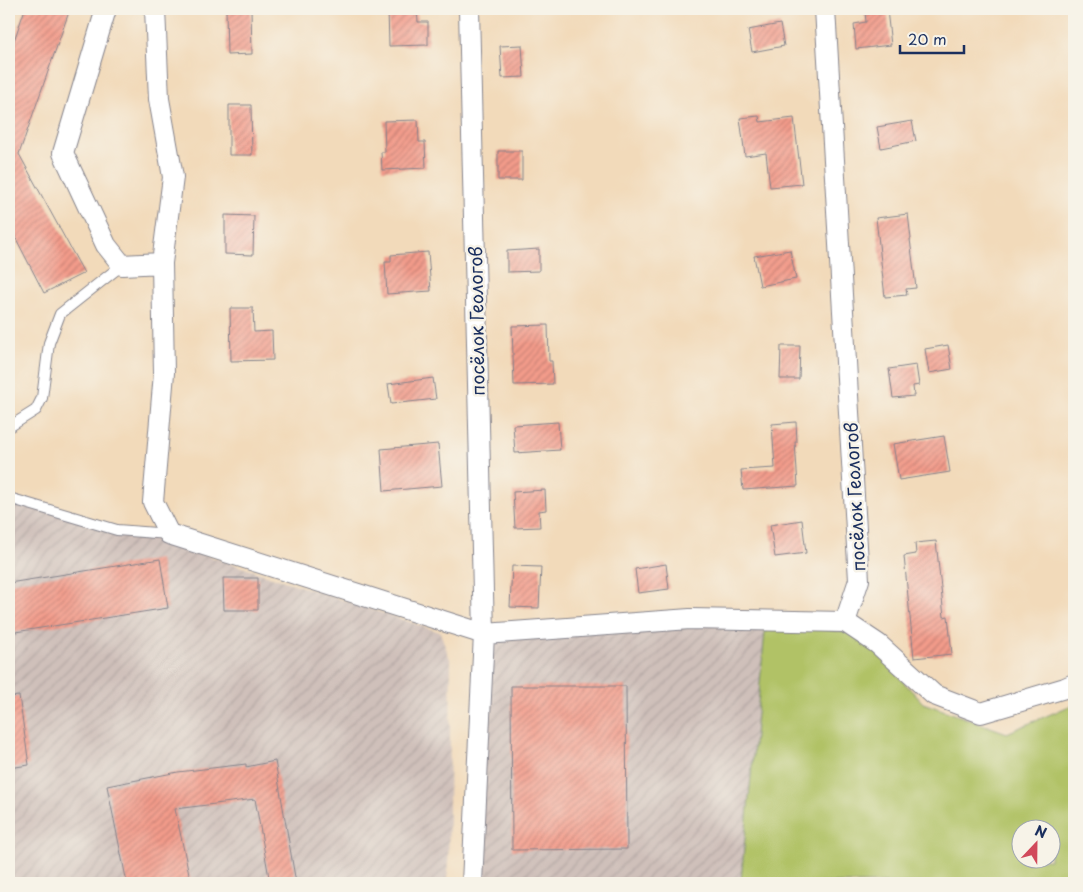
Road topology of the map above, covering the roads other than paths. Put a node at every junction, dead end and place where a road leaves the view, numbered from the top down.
1 (106, 9) edge
2 (155, 9) edge
3 (469, 9) edge
4 (825, 9) edge
5 (162, 263) junction
6 (122, 264) junction
7 (9, 427) edge
8 (9, 498) edge
9 (169, 534) junction
10 (845, 622) junction
11 (484, 634) junction
12 (1074, 684) edge
13 (472, 883) edge

1 - 6 street
2 - 5 street
3 - 11 street, посёлок Геологов
4 - 10 street, посёлок Геологов
5 - 6 street
5 - 9 street
6 - 7 lane
8 - 9 lane
9 - 11 street
10 - 11 street
10 - 12 street
11 - 13 street, посёлок Геологов

